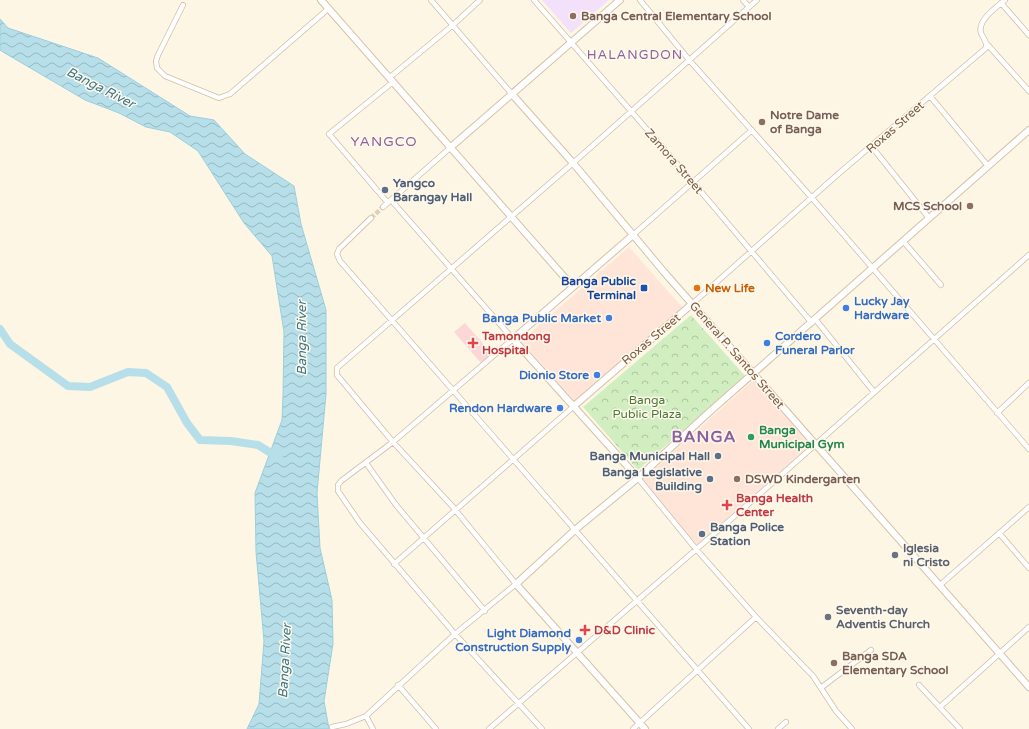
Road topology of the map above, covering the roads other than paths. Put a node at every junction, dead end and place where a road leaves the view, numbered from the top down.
1 (321, 0) edge
2 (431, 0) edge
3 (480, 0) edge
4 (534, 0) edge
5 (620, 0) edge
6 (640, 0) edge
7 (743, 0) edge
8 (757, 0) edge
9 (1003, 2) edge
10 (183, 6) dead end
11 (749, 7) junction
12 (328, 9) junction
13 (453, 25) junction
14 (1029, 35) edge
15 (570, 42) junction
16 (987, 44) junction
17 (690, 61) junction
18 (391, 80) junction
19 (1029, 91) edge
20 (511, 93) junction
21 (930, 96) junction
22 (631, 112) junction
23 (752, 130) junction
24 (1029, 130) edge
25 (451, 147) junction
26 (872, 147) junction
27 (573, 163) junction
28 (988, 166) junction
29 (692, 181) junction
30 (812, 198) junction
31 (389, 201) junction
32 (383, 207) tunnel mouth
33 (511, 216) junction
34 (371, 218) tunnel mouth
35 (929, 218) junction
36 (633, 235) junction
37 (904, 241) junction
38 (752, 252) junction
39 (1029, 256) edge
40 (451, 269) junction
41 (872, 269) junction
42 (941, 285) dead end
43 (573, 287) junction
44 (692, 304) junction
45 (392, 320) junction
46 (814, 321) junction
47 (513, 339) junction
48 (933, 341) junction
49 (753, 374) junction
50 (1029, 383) edge
51 (453, 390) junction
52 (874, 392) junction
53 (574, 406) junction
54 (997, 412) junction
55 (393, 442) junction
56 (816, 444) junction
57 (1029, 450) edge
58 (513, 460) junction
59 (366, 463) junction
60 (638, 478) junction
61 (1029, 506) edge
62 (456, 511) junction
63 (576, 529) junction
64 (999, 533) junction
65 (423, 538) junction
66 (696, 549) junction
67 (394, 564) junction
68 (1029, 568) edge
69 (516, 584) junction
70 (940, 585) junction
71 (638, 601) junction
72 (485, 611) junction
73 (756, 617) junction
74 (1029, 627) edge
75 (455, 634) junction
76 (870, 650) dead end
77 (577, 652) junction
78 (999, 653) junction
79 (698, 670) junction
80 (398, 685) junction
81 (919, 685) dead end
82 (822, 687) junction
83 (1029, 687) edge
84 (518, 702) junction
85 (940, 707) junction
86 (366, 716) junction
87 (786, 722) dead end
88 (640, 723) junction
89 (332, 727) dead end
90 (373, 729) edge
91 (436, 729) edge
92 (489, 729) edge
93 (542, 729) edge
94 (633, 729) edge
95 (645, 729) edge
96 (749, 729) edge
97 (778, 729) edge
98 (852, 729) edge
99 (960, 729) edge

1 - 12 main road
2 - 13 street
3 - 13 street
4 - 15 street, Zamora Street
5 - 15 main road
6 - 17 street
7 - 11 street
8 - 11 street
9 - 14 street
9 - 16 street
10 - 12 street
11 - 17 street
12 - 18 main road
13 - 18 street
13 - 20 street
15 - 20 main road
15 - 22 street, Zamora Street
16 - 19 street
16 - 21 street, Roxas Street
17 - 22 street
17 - 23 street
18 - 25 main road
18 - 31 street
20 - 25 main road
20 - 27 main road, General P. Santos Street
21 - 26 street, Roxas Street
21 - 28 street
22 - 27 street
22 - 29 street, Zamora Street
23 - 29 street
23 - 30 street
24 - 28 main road
25 - 31 street
25 - 33 main road
26 - 30 street, Roxas Street
26 - 35 street
27 - 33 street
27 - 36 main road, General P. Santos Street
28 - 35 main road
29 - 36 street
29 - 38 street, Zamora Street
30 - 38 street, Roxas Street
30 - 41 street
31 - 32 street
31 - 40 street
33 - 40 street
33 - 43 main road
34 - 45 street
35 - 37 main road
36 - 43 main road
36 - 44 main road, General P. Santos Street
37 - 41 main road
37 - 42 street
38 - 44 street, Roxas Street
38 - 46 street, Zamora Street
39 - 48 street
40 - 45 street
40 - 47 street
41 - 46 main road
41 - 48 street
43 - 47 main road
44 - 49 main road, General P. Santos Street
44 - 53 main road, Roxas Street
45 - 51 street
45 - 55 street
46 - 49 main road
46 - 52 street, Zamora Street
47 - 51 street
47 - 53 main road
48 - 52 street
48 - 54 street
49 - 56 main road, General P. Santos Street
49 - 60 main road
50 - 54 street
51 - 55 street
51 - 58 street
52 - 56 street
53 - 58 street, Roxas Street
53 - 60 main road
54 - 57 street
55 - 59 street
55 - 62 street
56 - 66 street
56 - 70 main road, General P. Santos Street
58 - 62 street, Roxas Street
58 - 63 street
59 - 65 street
59 - 67 street
60 - 63 main road
60 - 66 street
61 - 64 street
62 - 65 street, Roxas Street
62 - 69 street
63 - 69 main road
63 - 71 street
64 - 68 street
64 - 70 street
65 - 67 street, Roxas Street
65 - 72 street
66 - 71 street
66 - 73 street
67 - 75 street
69 - 72 street
69 - 77 main road
70 - 78 main road, General P. Santos Street
71 - 77 street
71 - 79 street
72 - 75 street
73 - 79 street
73 - 82 street
74 - 78 street
75 - 80 street
75 - 84 street
76 - 82 street
77 - 84 street
77 - 88 main road
78 - 83 main road, General P. Santos Street
78 - 85 street
79 - 88 street
79 - 96 street
80 - 86 street
80 - 91 street
81 - 85 street
82 - 98 street
84 - 92 street
84 - 93 street
85 - 99 street
86 - 89 street
86 - 90 street
87 - 97 street
88 - 94 street
88 - 95 main road

